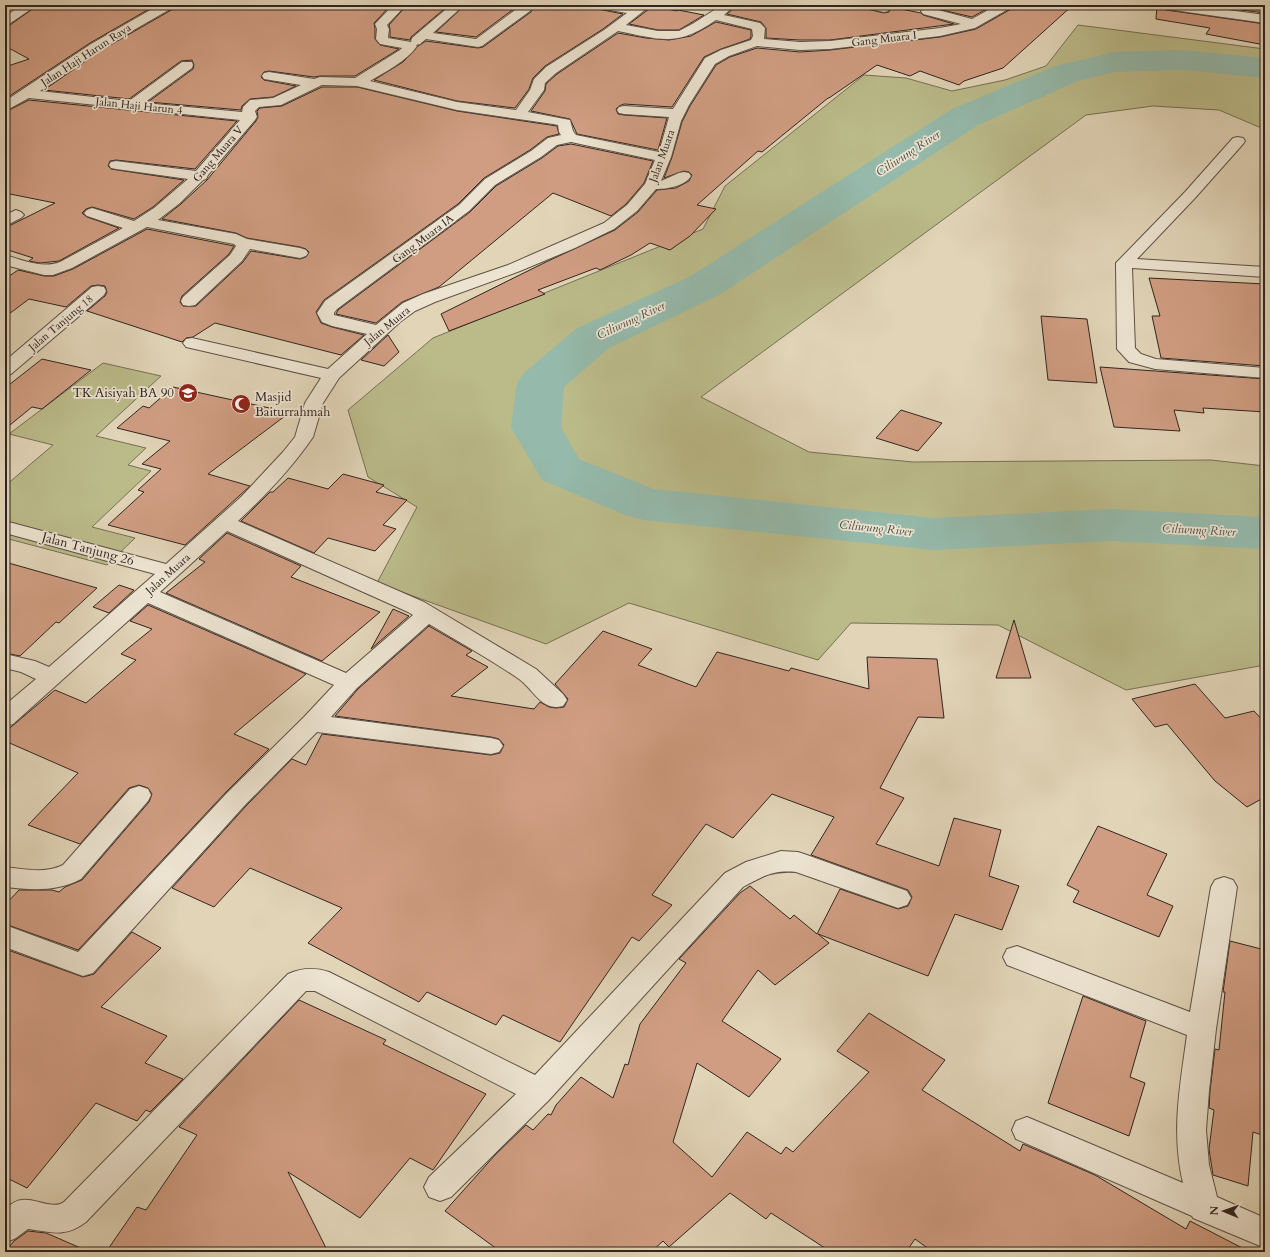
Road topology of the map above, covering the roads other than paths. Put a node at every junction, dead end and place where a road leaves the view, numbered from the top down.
1 (31, 5) edge
2 (168, 5) edge
3 (400, 5) edge
4 (458, 5) edge
5 (508, 5) edge
6 (602, 5) edge
7 (731, 5) edge
8 (871, 5) edge
9 (1005, 5) edge
10 (1166, 5) edge
11 (1215, 5) edge
12 (641, 8) edge
13 (884, 8) dead end
14 (1204, 10) junction
15 (927, 11) dead end
16 (1231, 14) junction
17 (1265, 14) edge
18 (714, 16) junction
19 (1265, 19) edge
20 (5, 20) edge
21 (974, 23) junction
22 (617, 27) junction
23 (423, 35) junction
24 (756, 42) junction
25 (411, 46) junction
26 (187, 65) dead end
27 (269, 76) dead end
28 (356, 82) junction
29 (314, 83) junction
30 (27, 94) junction
31 (670, 99) dead end
32 (686, 100) junction
33 (131, 106) junction
34 (5, 107) edge
35 (624, 110) dead end
36 (678, 113) junction
37 (520, 114) junction
38 (250, 117) junction
39 (571, 138) junction
40 (1238, 142) dead end
41 (664, 157) junction
42 (116, 166) dead end
43 (201, 176) junction
44 (684, 176) dead end
45 (652, 185) junction
46 (92, 213) dead end
47 (141, 224) junction
48 (243, 243) junction
49 (300, 253) dead end
50 (6, 261) edge
51 (1124, 263) junction
52 (1265, 272) edge
53 (98, 291) dead end
54 (189, 301) dead end
55 (378, 331) junction
56 (192, 343) dead end
57 (5, 370) edge
58 (1265, 373) edge
59 (332, 375) junction
60 (224, 522) junction
61 (5, 527) edge
62 (171, 572) junction
63 (146, 594) junction
64 (427, 614) junction
65 (5, 661) edge
66 (51, 677) junction
67 (349, 683) junction
68 (555, 700) dead end
69 (5, 718) edge
70 (312, 723) junction
71 (492, 746) dead end
72 (139, 795) dead end
73 (5, 877) edge
74 (1224, 887) dead end
75 (898, 898) dead end
76 (5, 936) edge
77 (1017, 957) dead end
78 (1202, 1029) junction
79 (539, 1091) junction
80 (1027, 1130) dead end
81 (440, 1187) dead end
82 (1204, 1208) junction
83 (5, 1228) edge
84 (1265, 1233) edge

1 - 20 street
2 - 30 street, Jalan Haji Harun Raya
3 - 25 street
4 - 23 street, Gang Muara V
5 - 23 street
6 - 12 street
7 - 18 street
8 - 13 street
9 - 21 street, Gang Muara I
10 - 14 street
11 - 14 street
12 - 22 street
14 - 16 street
15 - 21 street
16 - 17 street
16 - 19 street
18 - 22 street
18 - 24 street
21 - 24 street, Gang Muara I
22 - 37 street
23 - 25 street, Gang Muara V
24 - 32 street, Jalan Muara
25 - 28 street, Gang Muara V
26 - 33 street
27 - 29 street
28 - 29 street, Gang Muara V
28 - 37 street
29 - 38 street, Gang Muara V
30 - 33 street, Jalan Haji Harun 4
30 - 34 street, Jalan Haji Harun Raya
31 - 32 street
32 - 36 street, Jalan Muara
33 - 38 street, Jalan Haji Harun 4
35 - 36 street
36 - 41 street, Jalan Muara
37 - 39 street
38 - 43 street, Gang Muara V
39 - 41 street, Gang Muara IA
39 - 55 street, Gang Muara IA
40 - 51 street
41 - 45 street, Jalan Muara
42 - 43 street
43 - 47 street, Gang Muara V
44 - 45 street
45 - 55 street, Jalan Muara
46 - 47 street
47 - 48 street
47 - 50 street, Gang Muara V
48 - 49 street
48 - 54 street
51 - 52 street
51 - 58 street
53 - 57 street, Jalan Tanjung 18
55 - 59 street, Jalan Muara
56 - 59 street
59 - 60 street, Jalan Muara
60 - 62 street, Jalan Muara
60 - 64 street
61 - 62 street, Jalan Tanjung 26
62 - 63 street, Jalan Muara
63 - 66 street, Jalan Muara
63 - 67 street
64 - 67 street
64 - 68 street
65 - 66 street
66 - 69 street, Jalan Muara
67 - 70 street
70 - 71 street
70 - 76 street
72 - 73 street
74 - 78 street
75 - 79 street
77 - 78 street
78 - 82 street
79 - 81 street
79 - 83 street
80 - 82 street
82 - 84 street

